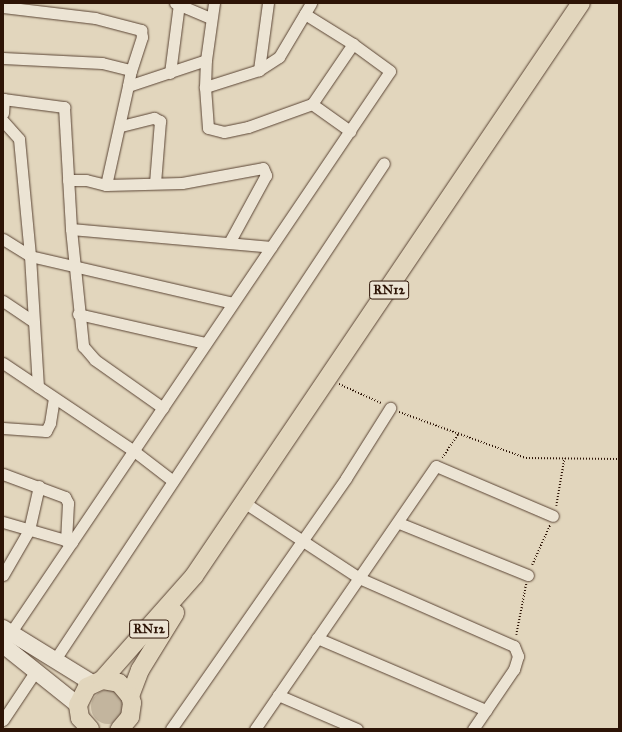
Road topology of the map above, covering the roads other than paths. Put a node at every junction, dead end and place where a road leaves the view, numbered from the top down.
1 (214, 3) edge
2 (268, 3) edge
3 (311, 3) edge
4 (582, 3) edge
5 (177, 4) edge
6 (3, 7) edge
7 (305, 14) junction
8 (211, 18) junction
9 (353, 44) junction
10 (3, 58) edge
11 (206, 60) junction
12 (131, 70) junction
13 (259, 70) junction
14 (170, 73) junction
15 (128, 86) junction
16 (205, 87) junction
17 (4, 99) edge
18 (312, 104) junction
19 (3, 113) edge
20 (3, 120) edge
21 (121, 126) junction
22 (350, 131) junction
23 (384, 163) dead end
24 (68, 180) junction
25 (155, 183) junction
26 (106, 185) junction
27 (71, 229) junction
28 (3, 239) edge
29 (229, 243) junction
30 (271, 247) junction
31 (30, 256) junction
32 (74, 268) junction
33 (3, 301) edge
34 (233, 303) junction
35 (78, 314) junction
36 (33, 321) junction
37 (206, 343) junction
38 (3, 363) edge
39 (38, 387) junction
40 (54, 398) junction
41 (163, 408) junction
42 (390, 408) road end
43 (3, 428) edge
44 (134, 451) junction
45 (3, 474) edge
46 (173, 481) junction
47 (39, 486) junction
48 (245, 503) junction
49 (553, 516) road end
50 (3, 522) edge
51 (399, 523) junction
52 (29, 530) junction
53 (69, 541) junction
54 (301, 541) junction
55 (3, 575) edge
56 (528, 575) road end
57 (194, 576) junction
58 (359, 578) junction
59 (5, 637) edge
60 (317, 638) junction
61 (54, 661) junction
62 (36, 669) junction
63 (97, 682) junction
64 (278, 695) junction
65 (130, 696) junction
66 (486, 710) junction
67 (3, 720) edge
68 (81, 720) edge
69 (120, 729) edge
70 (171, 729) edge
71 (255, 729) edge
72 (357, 729) edge
73 (473, 729) edge

1 - 8 street
2 - 13 street
3 - 7 street
4 - 48 main road, RN12
5 - 8 street
5 - 14 street
6 - 12 street
7 - 9 street
7 - 13 street
8 - 11 street
9 - 18 street
9 - 22 street
10 - 12 street
11 - 14 street
11 - 16 street
12 - 15 street
13 - 16 street
14 - 15 street
15 - 21 street
16 - 18 street
17 - 19 street
17 - 24 street
18 - 22 street
20 - 31 street
21 - 25 street
21 - 26 street
22 - 30 street
23 - 46 street
24 - 26 street
24 - 27 street
25 - 26 street
25 - 29 street
27 - 29 street
27 - 32 street
28 - 31 street
29 - 30 street
30 - 34 street
31 - 32 street
31 - 36 street
32 - 34 street
32 - 35 street
33 - 36 street
34 - 37 street
35 - 37 street
35 - 41 street
36 - 39 street
37 - 41 street
38 - 39 street
39 - 40 street
40 - 43 street
40 - 44 street
41 - 44 street
42 - 54 street
44 - 46 street
44 - 53 street
45 - 47 street
46 - 61 street
47 - 52 street
47 - 53 street
48 - 54 street
48 - 57 main road, RN12
49 - 51 street
50 - 52 street
51 - 56 street
51 - 58 street
52 - 53 street
52 - 55 street
53 - 59 street
54 - 58 street
54 - 70 street
57 - 63 main road, RN12
57 - 65 main road, RN12
58 - 60 street
58 - 66 street
59 - 61 main road
59 - 62 main road
60 - 64 street
60 - 66 street
61 - 63 main road
62 - 67 street
62 - 68 main road
63 - 65 main road
63 - 68 main road, RN12
64 - 71 street
64 - 72 street
65 - 69 main road, RN12
66 - 73 street

